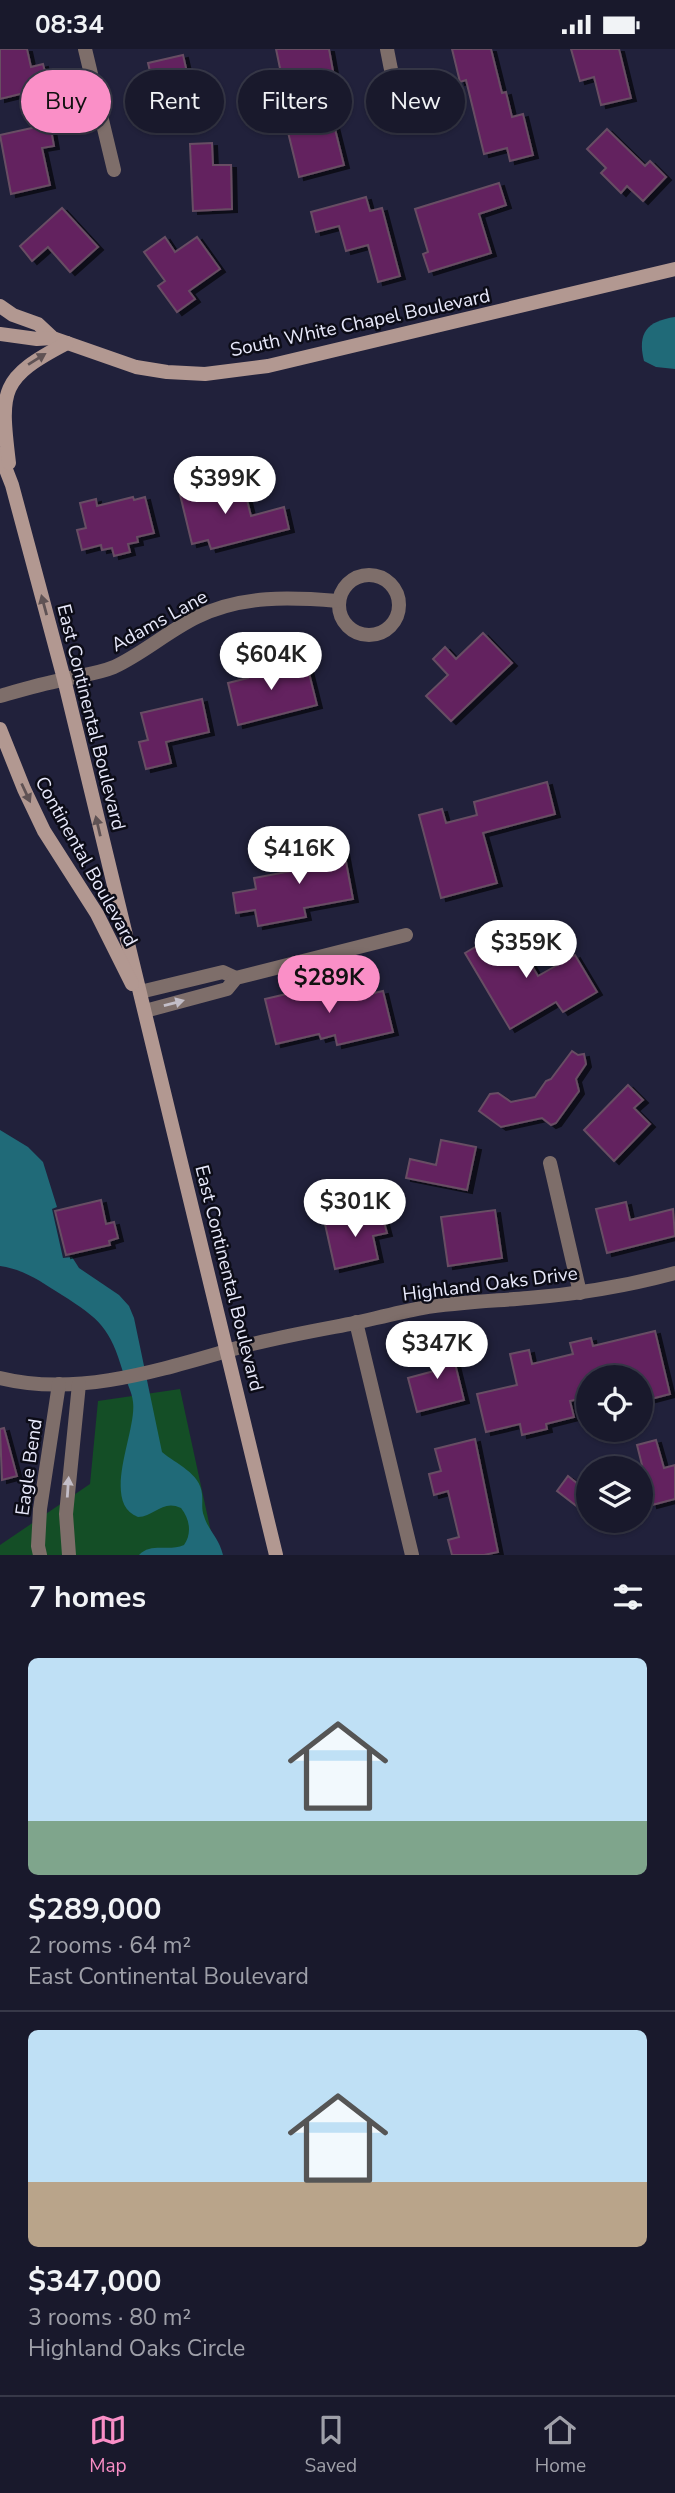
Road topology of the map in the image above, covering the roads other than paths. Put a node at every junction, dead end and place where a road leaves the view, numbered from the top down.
1 (85, 49) edge
2 (387, 49) edge
3 (391, 70) edge
4 (114, 170) dead end
5 (675, 269) edge
6 (0, 306) edge
7 (0, 334) edge
8 (60, 340) junction
9 (0, 454) edge
10 (12, 485) junction
11 (338, 601) junction
12 (64, 679) junction
13 (0, 696) edge
14 (0, 729) edge
15 (406, 936) dead end
16 (236, 978) junction
17 (140, 992) junction
18 (145, 1011) junction
19 (550, 1163) dead end
20 (675, 1273) edge
21 (580, 1293) junction
22 (356, 1322) junction
23 (228, 1351) junction
24 (0, 1378) edge
25 (59, 1384) junction
26 (79, 1384) junction
27 (40, 1555) edge
28 (69, 1555) edge
29 (276, 1555) edge
30 (412, 1555) edge

1 - 4 street
2 - 3 street
5 - 8 main road, South White Chapel Boulevard
6 - 8 main road, South White Chapel Boulevard
7 - 8 main road, South White Chapel Boulevard
10 -> 8 main road
9 - 10 main road, East Continental Boulevard
12 -> 10 main road, East Continental Boulevard
11 - 11 street
11 - 12 street, Adams Lane
12 - 13 street, Adams Lane
17 -> 12 main road, East Continental Boulevard
14 -> 18 main road, Continental Boulevard
15 - 16 street
16 - 17 street
18 -> 16 street
17 - 18 main road, East Continental Boulevard
18 - 23 main road, East Continental Boulevard
19 - 21 street
20 - 21 street, Highland Oaks Drive
21 - 22 street, Highland Oaks Drive
22 - 23 street, Highland Oaks Drive
22 - 30 street
23 - 26 street, Highland Oaks Drive
23 - 29 main road, East Continental Boulevard
24 - 25 street, Highland Oaks Drive
25 - 26 street, Highland Oaks Drive
25 - 27 street, Eagle Bend
28 -> 26 street

